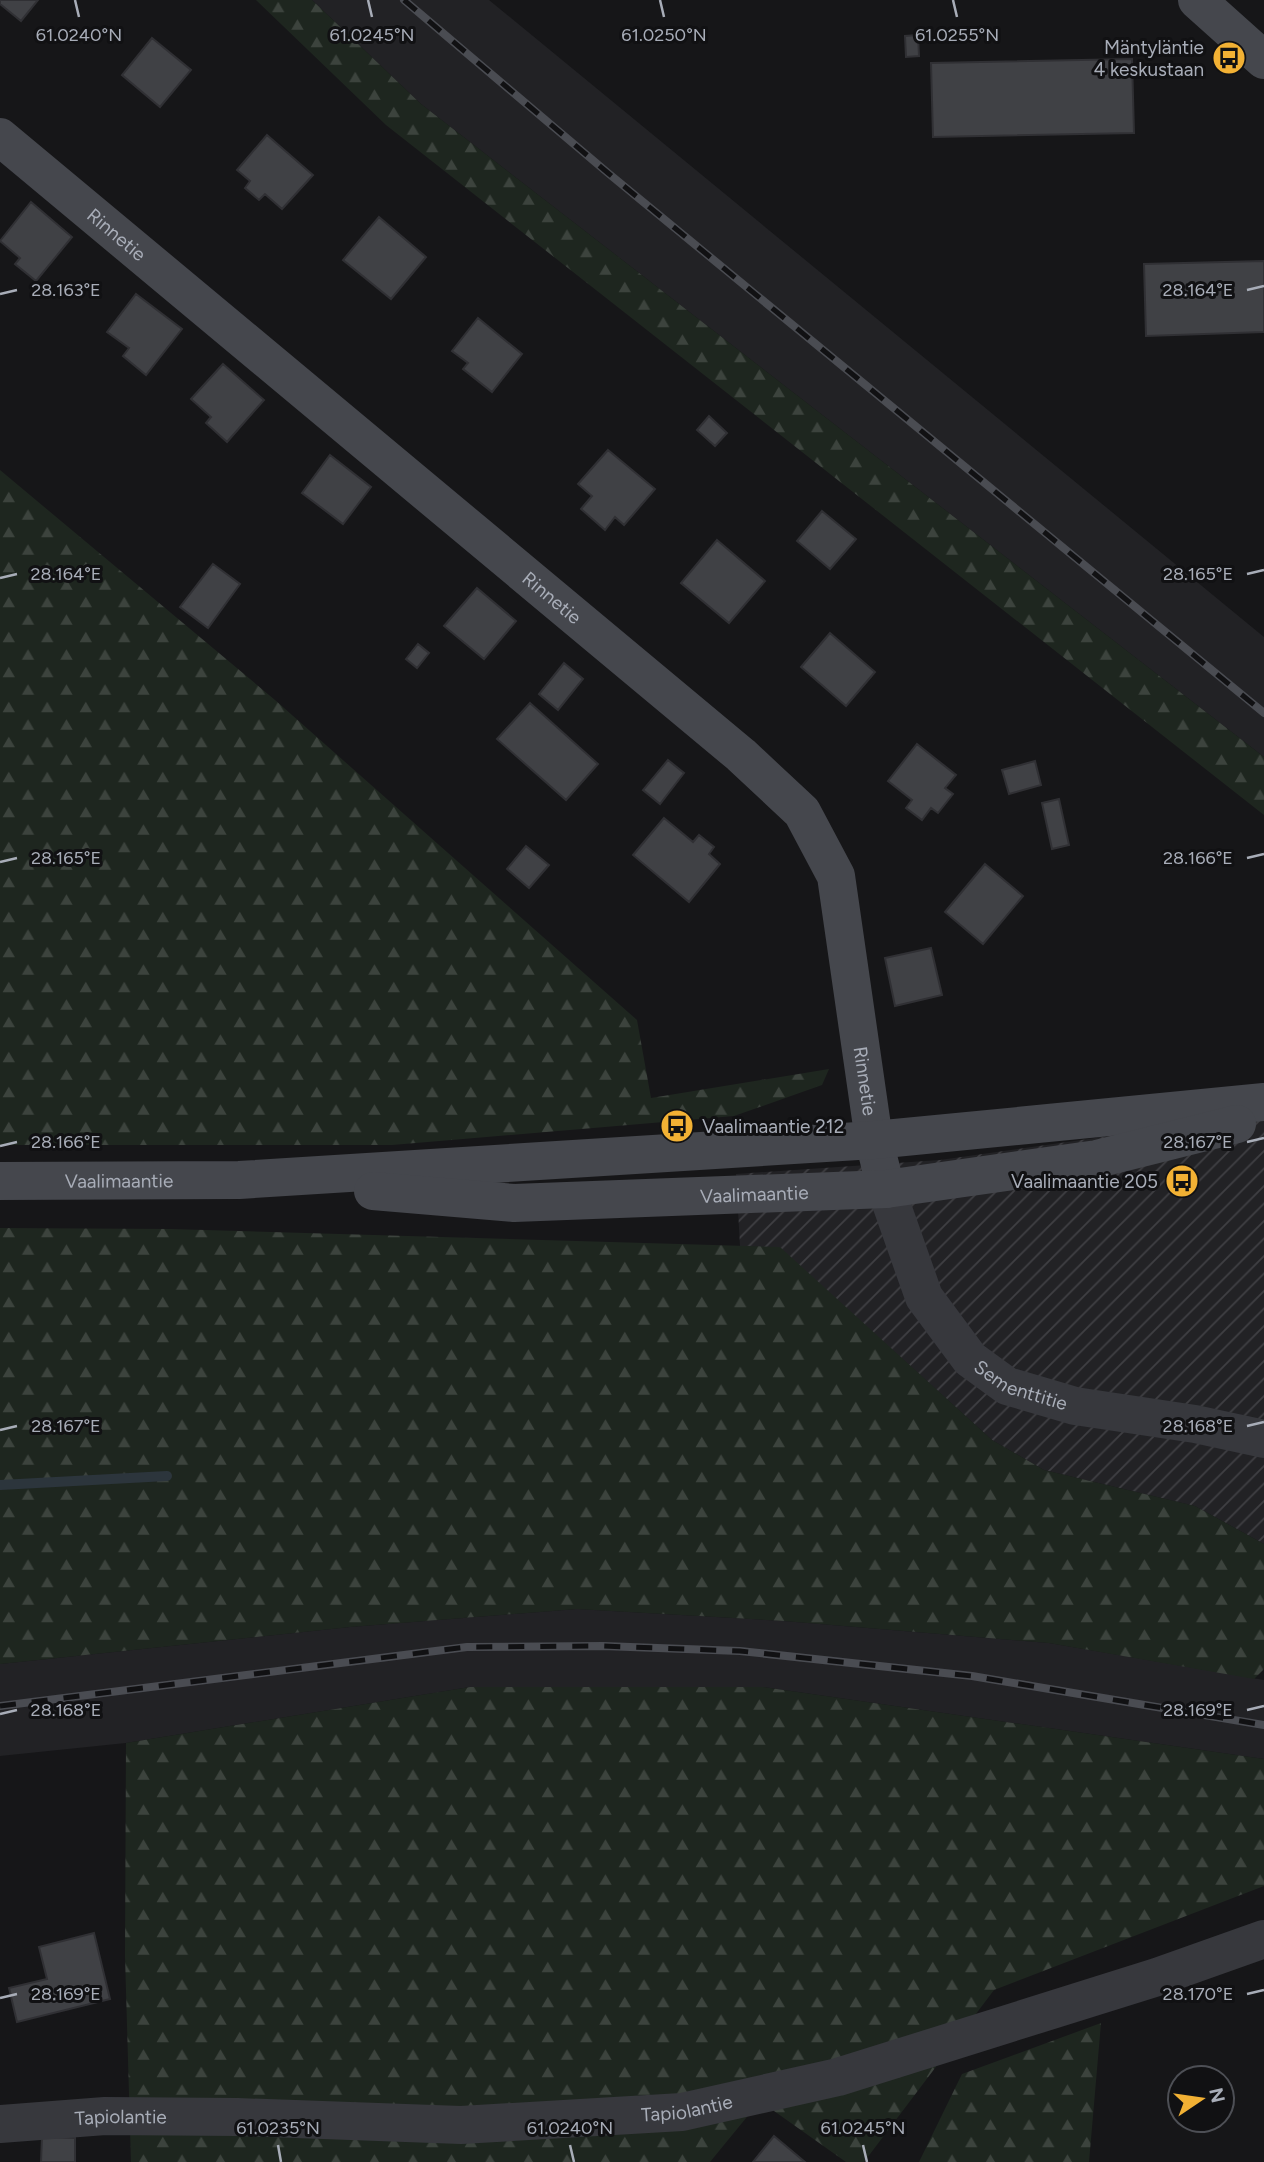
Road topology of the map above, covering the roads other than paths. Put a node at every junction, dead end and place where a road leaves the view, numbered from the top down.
1 (1197, 0) edge
2 (1264, 60) edge
3 (0, 137) edge
4 (1264, 1102) edge
5 (1264, 1117) edge
6 (874, 1140) junction
7 (239, 1180) junction
8 (0, 1181) edge
9 (886, 1189) junction
10 (1264, 1439) edge
11 (1264, 1939) edge
12 (0, 2124) edge

1 - 2 main road
3 - 6 main road, Rinnetie
4 - 6 main road, Vaalimaantie
5 - 9 main road, Vaalimaantie
6 - 7 main road, Vaalimaantie
6 - 9 main road, Rinnetie
7 - 8 main road, Vaalimaantie
7 - 9 main road, Vaalimaantie
9 - 10 street, Sementtitie
11 - 12 street, Tapiolantie

